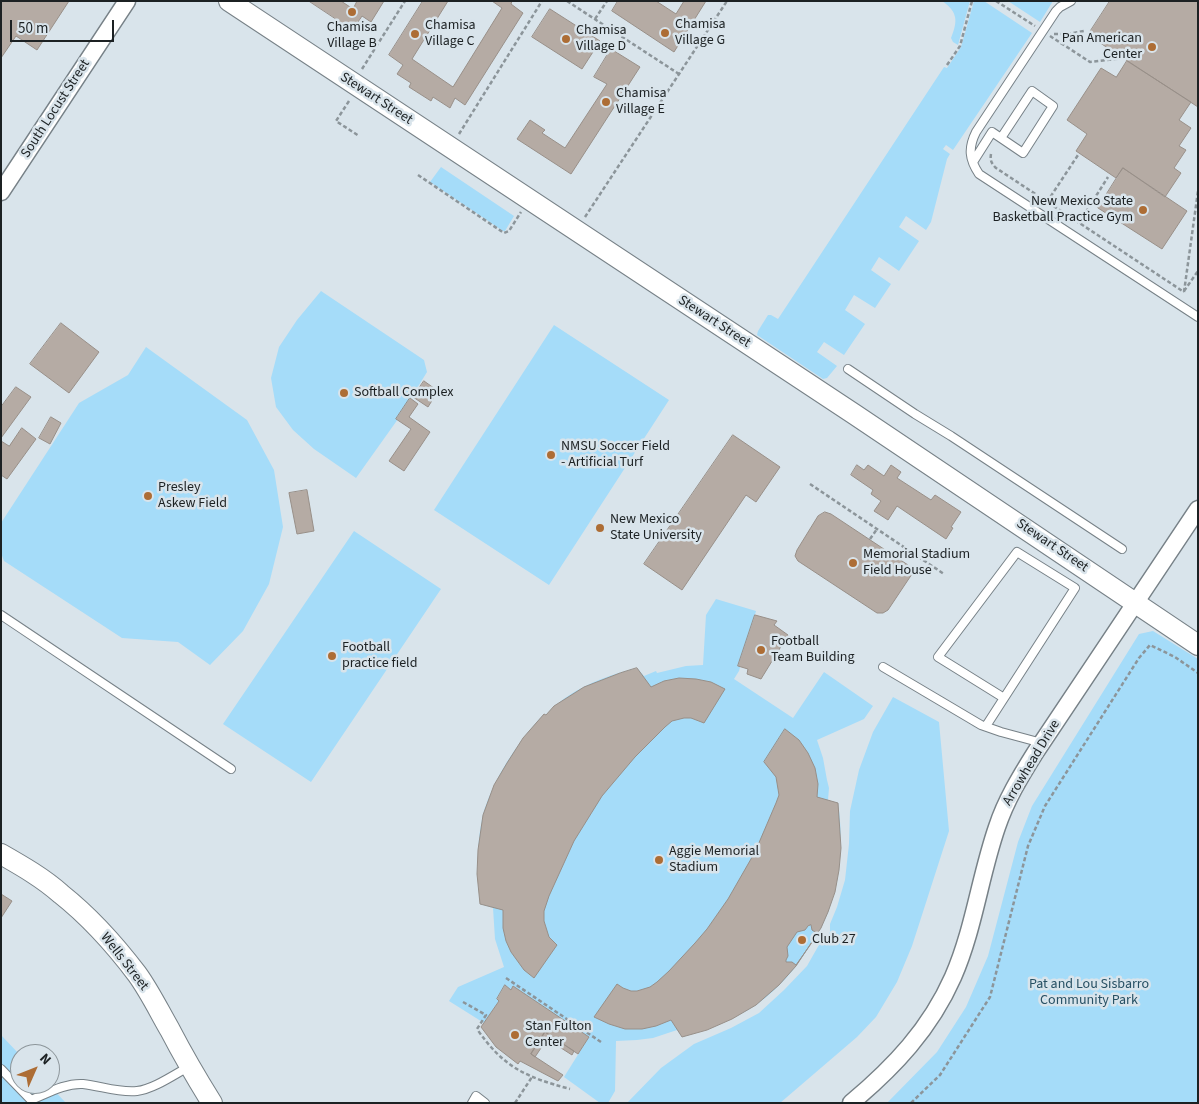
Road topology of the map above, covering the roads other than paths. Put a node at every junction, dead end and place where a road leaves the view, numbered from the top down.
1 (128, 1) edge
2 (230, 1) edge
3 (1071, 1) edge
4 (1001, 138) junction
5 (973, 162) junction
6 (1, 192) edge
7 (1197, 316) edge
8 (848, 370) dead end
9 (1198, 509) edge
10 (1122, 549) dead end
11 (1136, 602) junction
12 (1, 615) edge
13 (1198, 645) edge
14 (883, 667) dead end
15 (1004, 698) junction
16 (986, 726) junction
17 (1042, 743) junction
18 (231, 769) dead end
19 (1, 854) edge
20 (190, 1066) junction
21 (1, 1070) edge
22 (474, 1100) edge
23 (212, 1103) edge
24 (485, 1103) edge
25 (851, 1103) edge

1 - 6 street, South Locust Street
2 - 11 street, Stewart Street
3 - 5 lane
4 - 4 lane
4 - 5 lane
5 - 7 lane
8 - 10 lane
9 - 11 street, Arrowhead Drive
11 - 13 street, Stewart Street
11 - 17 street, Arrowhead Drive
12 - 18 lane
14 - 16 lane
15 - 15 lane
15 - 16 lane
16 - 17 lane
17 - 25 street, Arrowhead Drive
19 - 20 street, Wells Street
20 - 21 lane
20 - 23 street, Wells Street
22 - 24 lane

